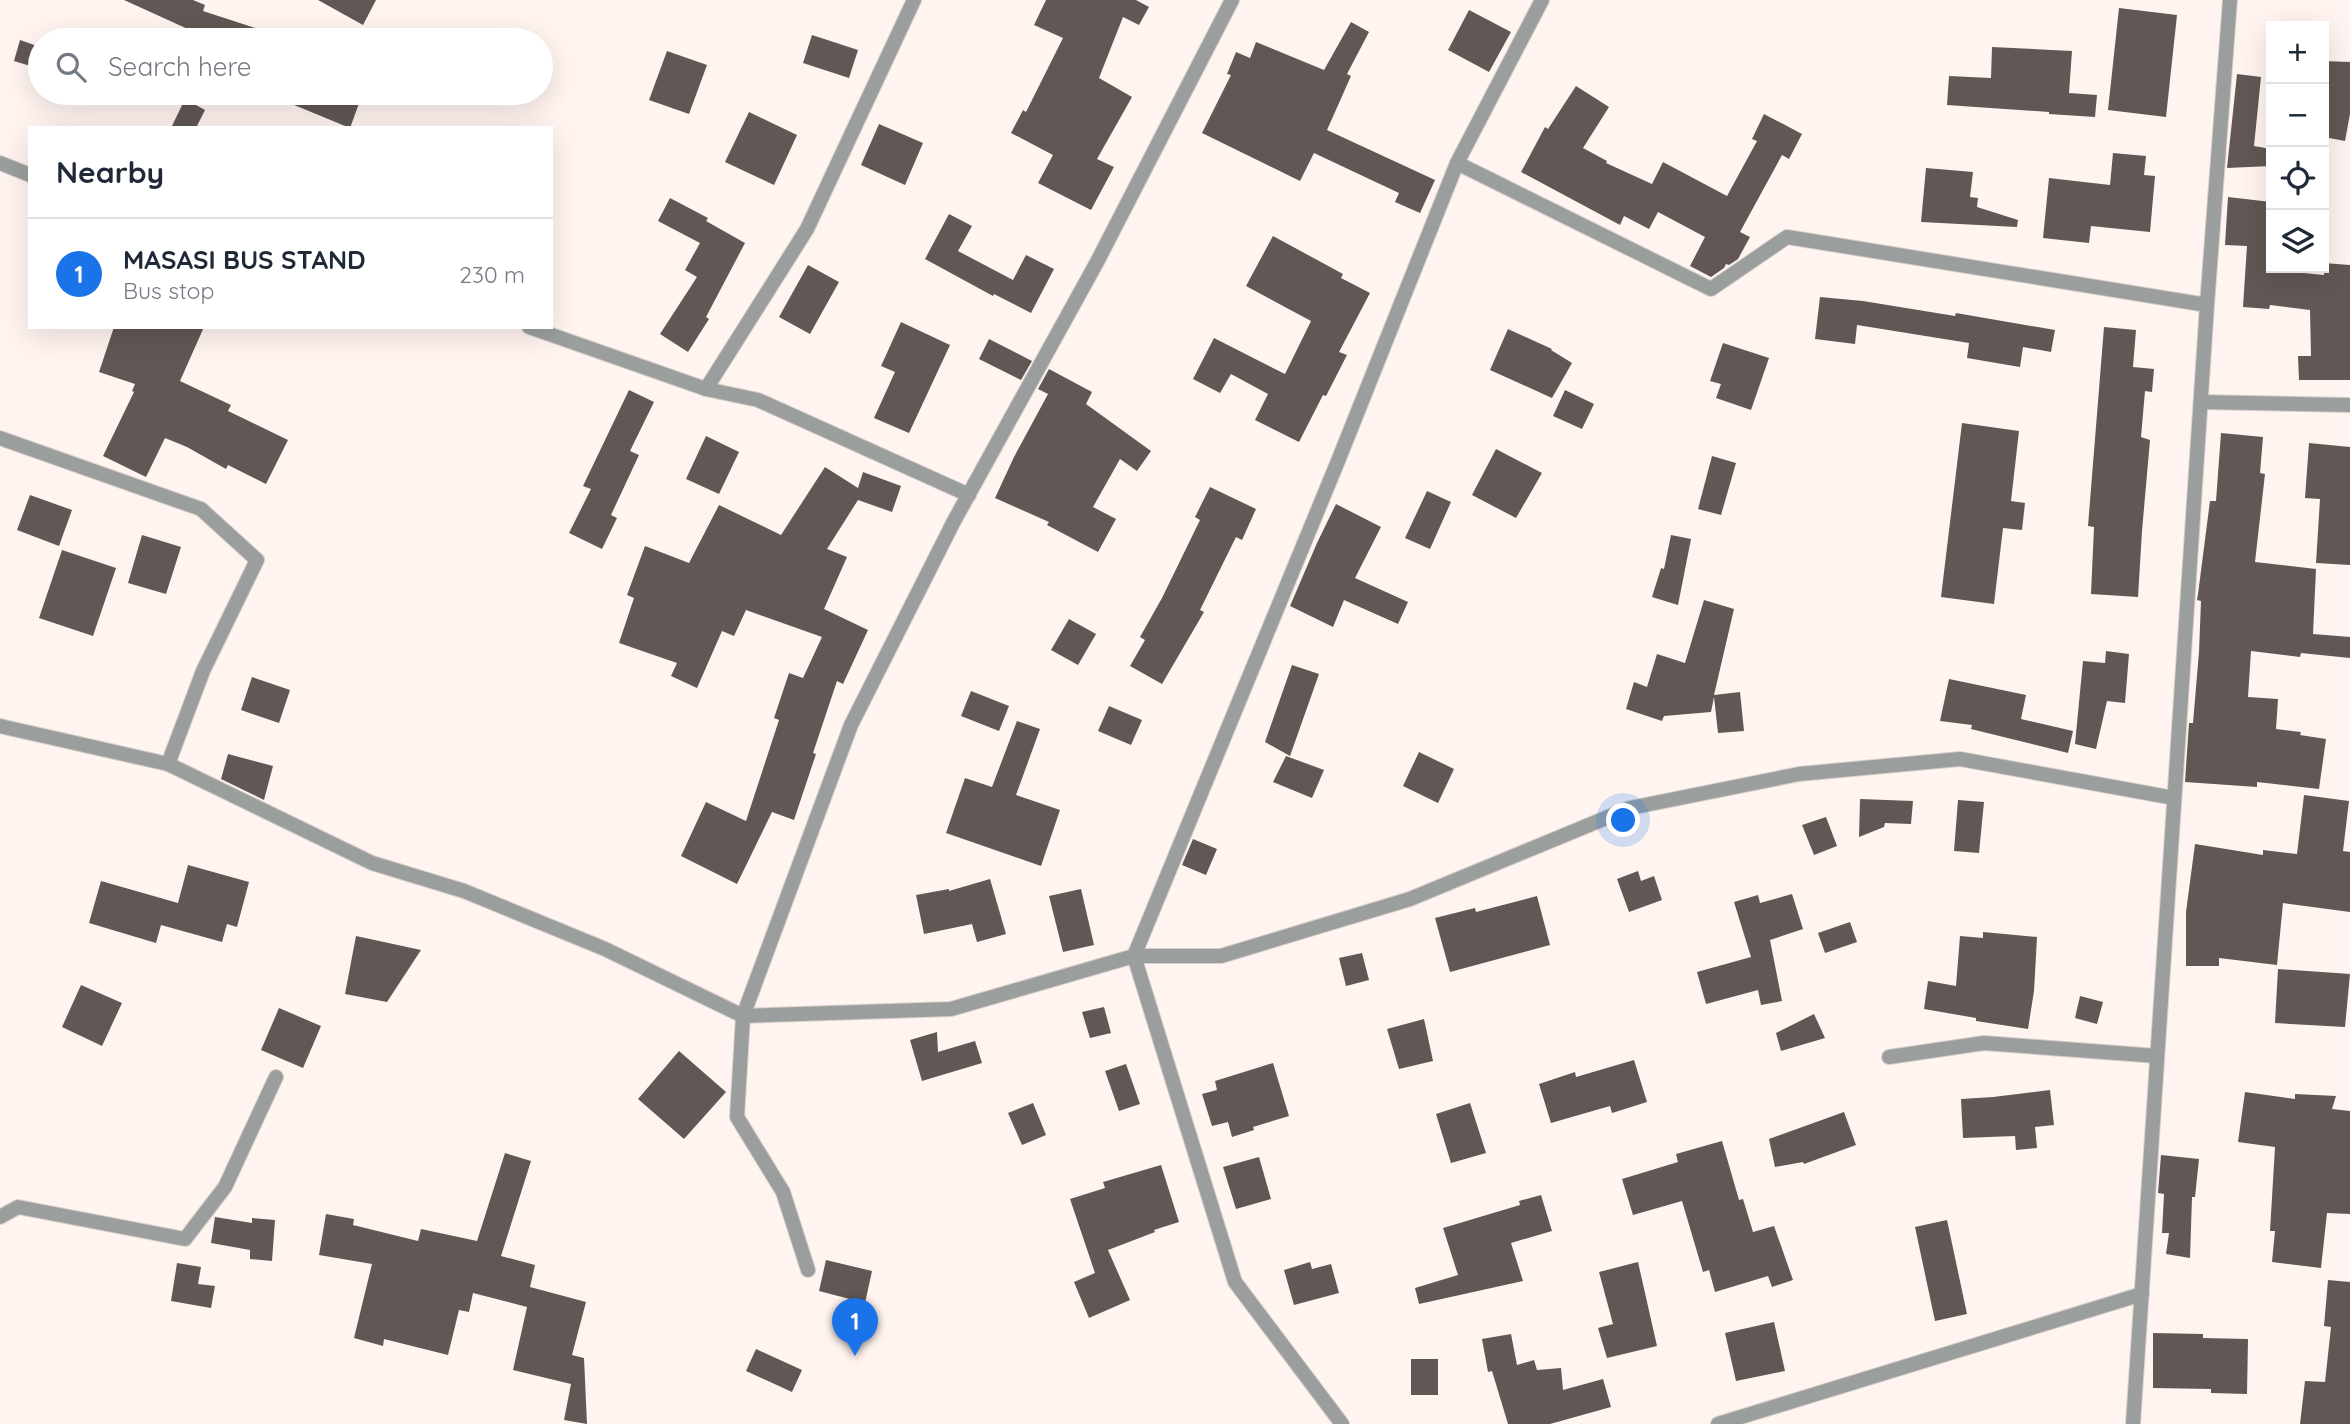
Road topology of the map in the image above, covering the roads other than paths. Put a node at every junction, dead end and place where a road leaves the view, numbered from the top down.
1 (914, 0) edge
2 (1232, 0) edge
3 (1542, 0) edge
4 (2230, 0) edge
5 (0, 163) edge
6 (1457, 163) junction
7 (28, 175) edge
8 (2207, 305) junction
9 (535, 329) edge
10 (706, 389) junction
11 (2201, 402) junction
12 (2350, 405) edge
13 (0, 438) edge
14 (969, 495) junction
15 (0, 726) edge
16 (168, 764) junction
17 (2175, 799) junction
18 (1134, 956) junction
19 (743, 1016) junction
20 (2157, 1056) junction
21 (1889, 1057) dead end
22 (276, 1077) dead end
23 (0, 1217) edge
24 (808, 1270) dead end
25 (2142, 1294) junction
26 (1342, 1424) edge
27 (1718, 1424) edge
28 (2133, 1424) edge

1 - 10 street
2 - 14 street
3 - 6 street
4 - 8 street
5 - 7 street
6 - 8 street
6 - 18 street
8 - 11 street
9 - 10 street
10 - 14 street
11 - 12 street
11 - 17 street
13 - 16 street
14 - 19 street
15 - 16 street
16 - 19 street
17 - 18 street
17 - 20 street
18 - 19 street
18 - 26 street
19 - 24 street
20 - 21 street
20 - 25 street
22 - 23 street
25 - 27 street
25 - 28 street

